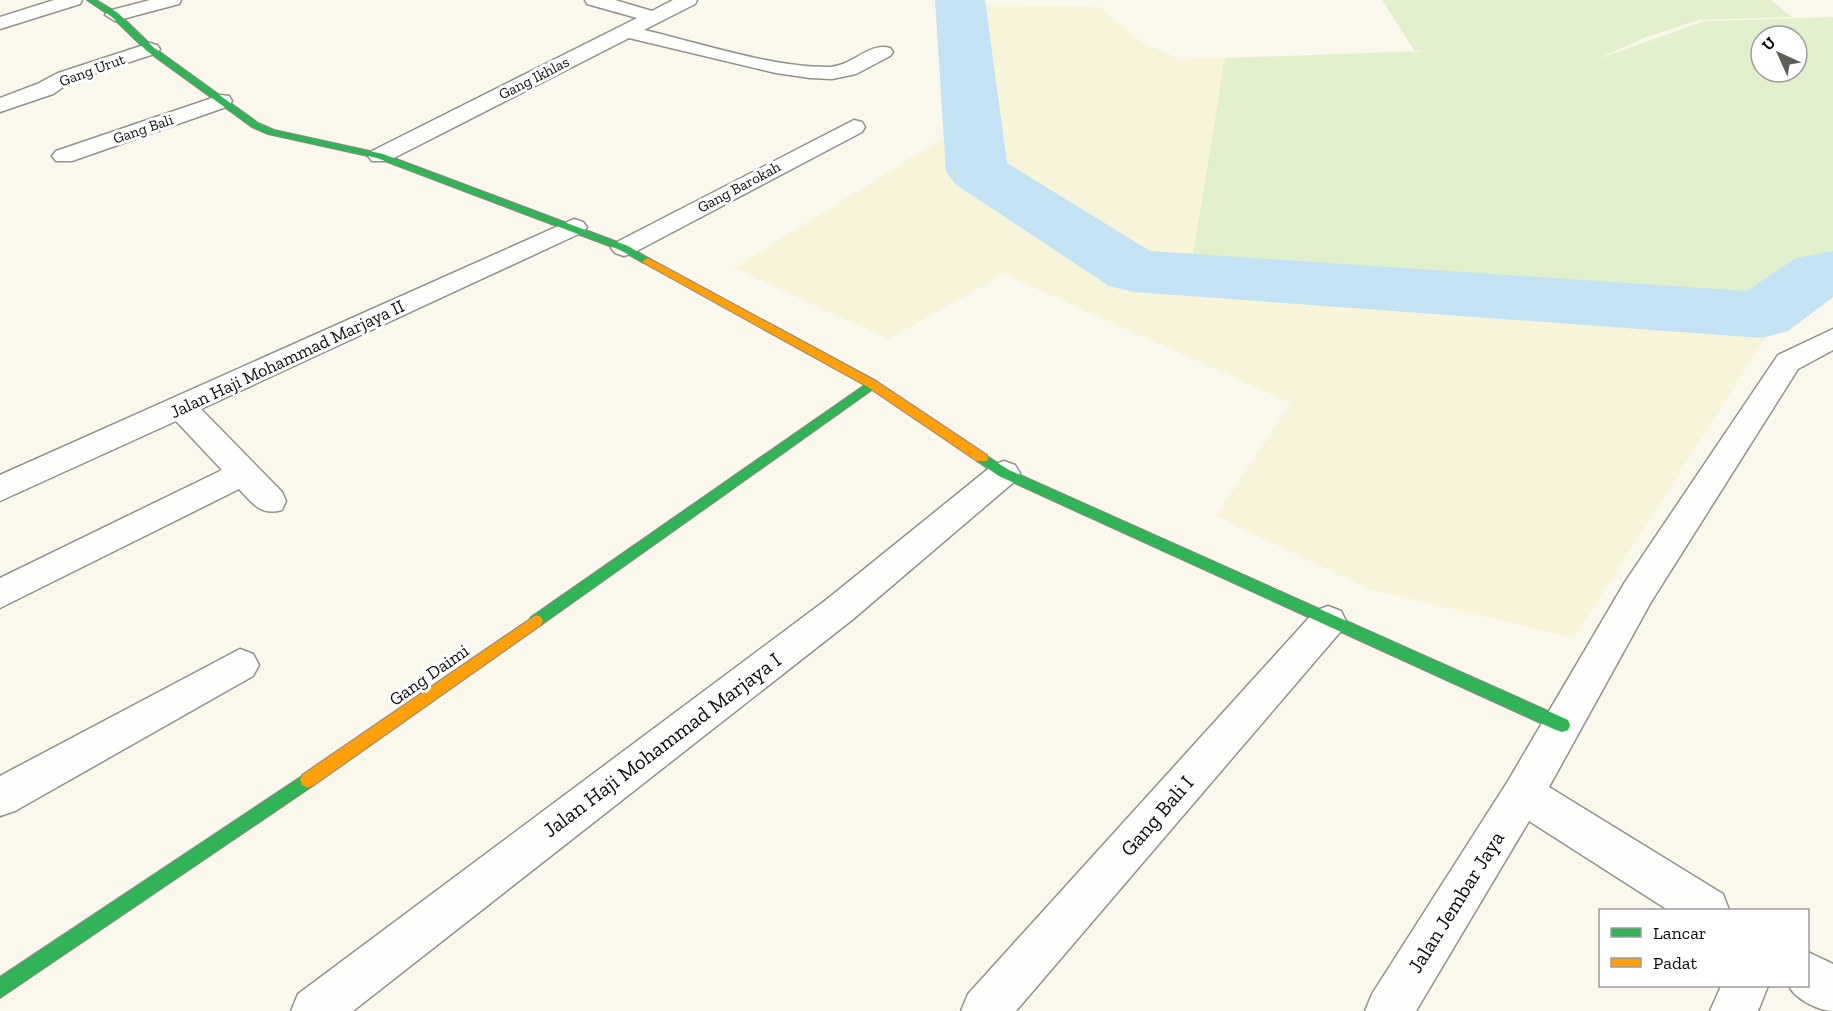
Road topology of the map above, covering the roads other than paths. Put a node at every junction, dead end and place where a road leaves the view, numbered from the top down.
1 (73, 0) edge
2 (91, 0) edge
3 (172, 0) edge
4 (594, 0) edge
5 (688, 0) edge
6 (115, 15) junction
7 (652, 17) junction
8 (0, 23) edge
9 (626, 31) junction
10 (150, 49) junction
11 (883, 52) dead end
12 (221, 101) junction
13 (0, 105) edge
14 (854, 127) dead end
15 (64, 156) dead end
16 (380, 156) junction
17 (574, 227) junction
18 (624, 248) junction
19 (1833, 338) edge
20 (872, 384) junction
21 (182, 408) junction
22 (243, 473) junction
23 (1004, 473) junction
24 (0, 489) edge
25 (270, 501) dead end
26 (0, 594) edge
27 (1328, 621) junction
28 (240, 665) dead end
29 (1562, 725) junction
30 (1523, 794) junction
31 (0, 797) edge
32 (1705, 909) edge
33 (1809, 976) edge
34 (1745, 987) edge
35 (0, 988) edge
36 (1833, 991) edge
37 (315, 1011) edge
38 (985, 1011) edge
39 (1389, 1011) edge
40 (1734, 1011) edge

1 - 8 street
2 - 6 street
3 - 6 street
4 - 7 street
5 - 7 street, Gang Ikhlas
6 - 10 street
7 - 9 street, Gang Ikhlas
9 - 11 street
9 - 16 street, Gang Ikhlas
10 - 12 street
10 - 13 street, Gang Urut
12 - 15 street, Gang Bali
12 - 16 street
14 - 18 street, Gang Barokah
16 - 17 street
17 - 18 street
17 - 21 street, Jalan Haji Mohammad Marjaya II
18 - 20 street
19 - 29 street, Jalan Jembar Jaya
20 - 23 street
20 - 35 street, Gang Daimi
21 - 22 street
21 - 24 street, Jalan Haji Mohammad Marjaya II
22 - 25 street
22 - 26 street
23 - 27 street
23 - 37 street, Jalan Haji Mohammad Marjaya I
27 - 29 street
27 - 38 street, Gang Bali I
28 - 31 street
29 - 30 street, Jalan Jembar Jaya
30 - 32 street
30 - 39 street, Jalan Jembar Jaya
33 - 36 street
34 - 40 street

